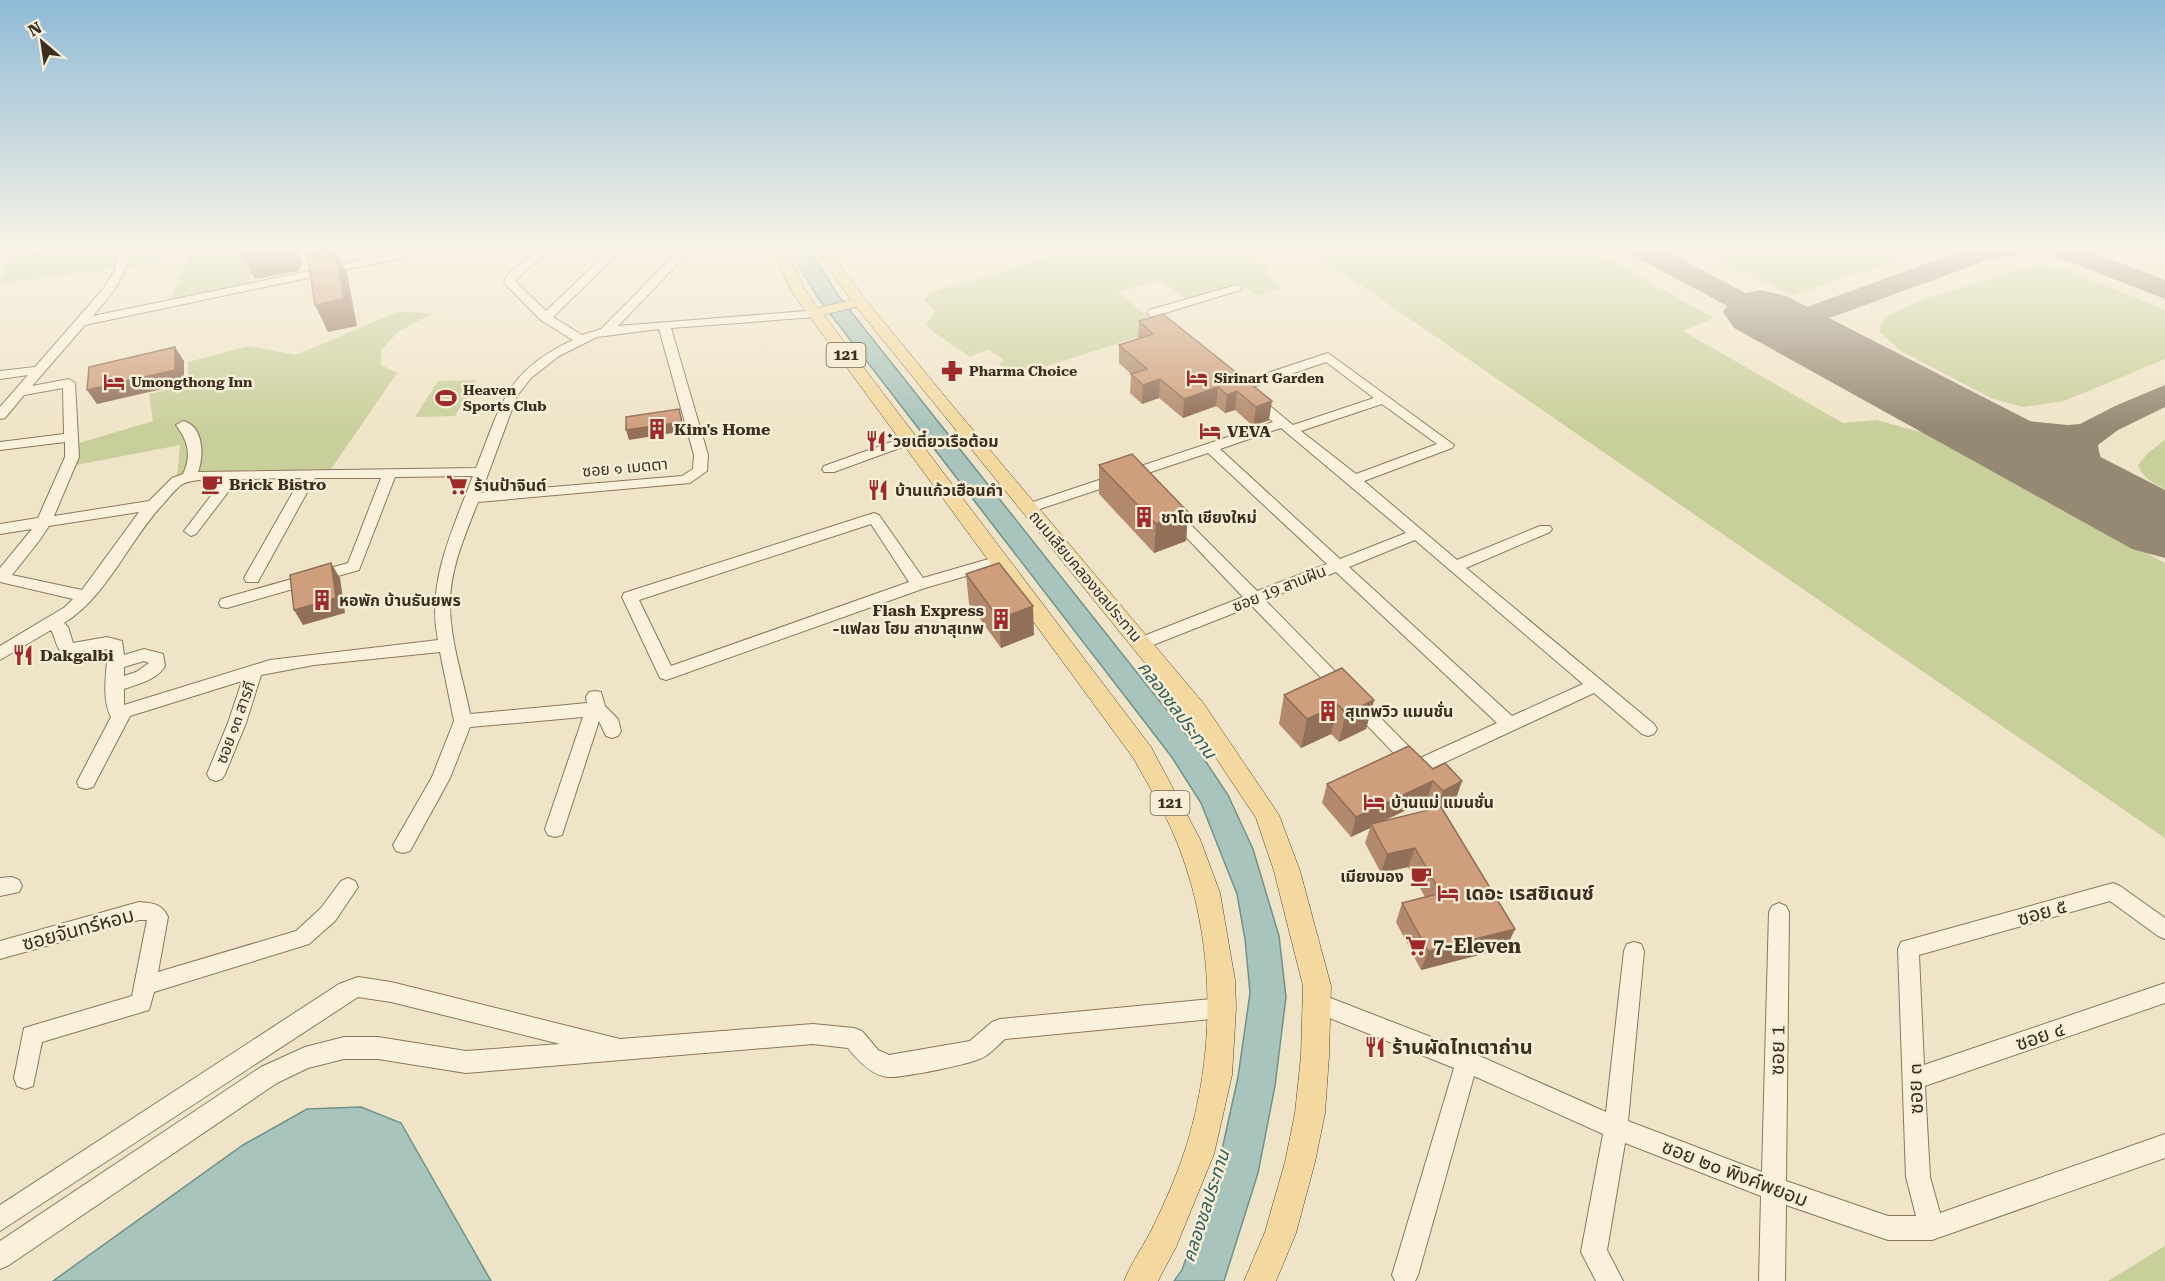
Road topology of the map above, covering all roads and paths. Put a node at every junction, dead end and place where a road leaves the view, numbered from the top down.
1 (93, 309) edge
2 (145, 309) edge
3 (537, 309) edge
4 (555, 309) edge
5 (628, 309) edge
6 (816, 309) edge
7 (832, 309) edge
8 (859, 309) edge
9 (1168, 309) edge
10 (819, 312) junction
11 (546, 318) junction
12 (82, 322) junction
13 (664, 325) junction
14 (606, 331) junction
15 (580, 339) junction
16 (1187, 342) edge
17 (38, 370) junction
18 (0, 375) edge
19 (20, 393) junction
20 (1383, 399) junction
21 (0, 415) edge
22 (183, 425) dead end
23 (1286, 427) junction
24 (72, 436) junction
25 (908, 440) junction
26 (0, 446) edge
27 (1210, 447) junction
28 (829, 469) dead end
29 (482, 472) junction
30 (234, 475) junction
31 (389, 475) junction
32 (310, 476) junction
33 (189, 477) junction
34 (1354, 480) junction
35 (472, 498) junction
36 (152, 505) junction
37 (1165, 506) edge
38 (1029, 508) junction
39 (45, 520) junction
40 (0, 529) edge
41 (1545, 529) dead end
42 (191, 531) dead end
43 (1417, 534) junction
44 (999, 561) junction
45 (1337, 565) junction
46 (1455, 567) junction
47 (252, 578) dead end
48 (920, 584) junction
49 (86, 596) junction
50 (1255, 597) junction
51 (227, 603) dead end
52 (52, 625) junction
53 (1142, 643) junction
54 (447, 645) junction
55 (0, 654) edge
56 (116, 663) junction
57 (254, 670) junction
58 (1595, 684) junction
59 (115, 685) junction
60 (596, 703) junction
61 (123, 712) junction
62 (463, 721) junction
63 (1509, 723) junction
64 (1648, 729) dead end
65 (612, 730) dead end
66 (216, 774) dead end
67 (86, 782) dead end
68 (555, 829) dead end
69 (403, 845) dead end
70 (348, 887) dead end
71 (1779, 912) dead end
72 (2165, 930) edge
73 (1908, 949) joint
74 (0, 950) edge
75 (1634, 951) dead end
76 (146, 985) junction
77 (2165, 993) edge
78 (1316, 1002) junction
79 (1222, 1008) junction
80 (627, 1049) junction
81 (1467, 1062) junction
82 (25, 1078) dead end
83 (1915, 1079) junction
84 (1616, 1128) junction
85 (2165, 1146) edge
86 (1774, 1189) junction
87 (0, 1219) edge
88 (1932, 1228) junction
89 (0, 1256) edge
90 (1405, 1275) dead end
91 (1140, 1281) edge
92 (1260, 1281) edge
93 (1610, 1281) edge
94 (1772, 1281) edge

1 - 12 street
2 - 12 street
3 - 11 street
4 - 11 street
5 - 14 street
6 - 10 main road, 121
7 - 10 main road
8 - 38 main road, ถนนเลียบคลองชลประทาน / 121
9 - 16 street
10 - 13 street
10 - 25 main road, 121
11 - 15 street
12 - 17 street
13 - 14 street
13 - 35 street, ซอย ๑ เมตตา
14 - 15 street
15 - 29 street
17 - 18 street
17 - 19 street
19 - 21 street
19 - 24 street
20 - 23 street
20 - 23 street
20 - 34 street
22 - 33 street
23 - 27 street
23 - 34 street
24 - 26 street
24 - 39 street
25 - 28 street
25 - 44 main road, 121
27 - 38 street
27 - 45 street
29 - 31 street
29 - 35 street
30 - 32 street
30 - 33 street
30 - 42 street
31 - 32 street
31 - 51 street
32 - 47 street
33 - 36 street
34 - 43 street
35 - 54 street
36 - 39 street
36 - 49 street
37 - 50 street
38 - 53 main road, ถนนเลียบคลองชลประทาน / 121
39 - 40 street
39 - 49 street
41 - 46 street
43 - 45 street, ซอย 19 สานฝัน
43 - 46 street
44 - 48 street
44 - 79 main road, 121
45 - 50 street, ซอย 19 สานฝัน
45 - 63 street
46 - 58 street
48 - 48 street
49 - 52 street
50 - 53 street, ซอย 19 สานฝัน
50 - 63 street
52 - 55 street
52 - 56 street
53 - 78 main road, ถนนเลียบคลองชลประทาน / 121
54 - 57 street
54 - 62 street
56 - 59 street
56 - 59 street
57 - 61 street
57 - 66 street, ซอย ๑๓ สารภี
58 - 63 street
58 - 64 street
59 - 61 street
60 - 62 street
60 - 65 street
60 - 68 street
61 - 67 street
62 - 69 street
70 - 76 street
71 - 86 street, ซอย 1
72 - 73 street, ซอย ๕
73 - 83 street, ซอย ๓
74 - 76 street, ซอยจันทร์หอม
75 - 84 street
76 - 82 street, ซอยจันทร์หอม
77 - 83 street, ซอย ๔
78 - 81 street, ซอย ๒๐ พิงค์พยอม
78 - 92 main road, ถนนเลียบคลองชลประทาน / 121
79 - 80 street
79 - 91 main road, 121
80 - 87 street
80 - 89 street
81 - 84 street, ซอย ๒๐ พิงค์พยอม
81 - 90 street
83 - 88 street, ซอย ๓
84 - 86 street, ซอย ๒๐ พิงค์พยอม
84 - 93 street
85 - 88 street, ซอย ๒๐ พิงค์พยอม
86 - 88 street, ซอย ๒๐ พิงค์พยอม
86 - 94 street, ซอย 1

